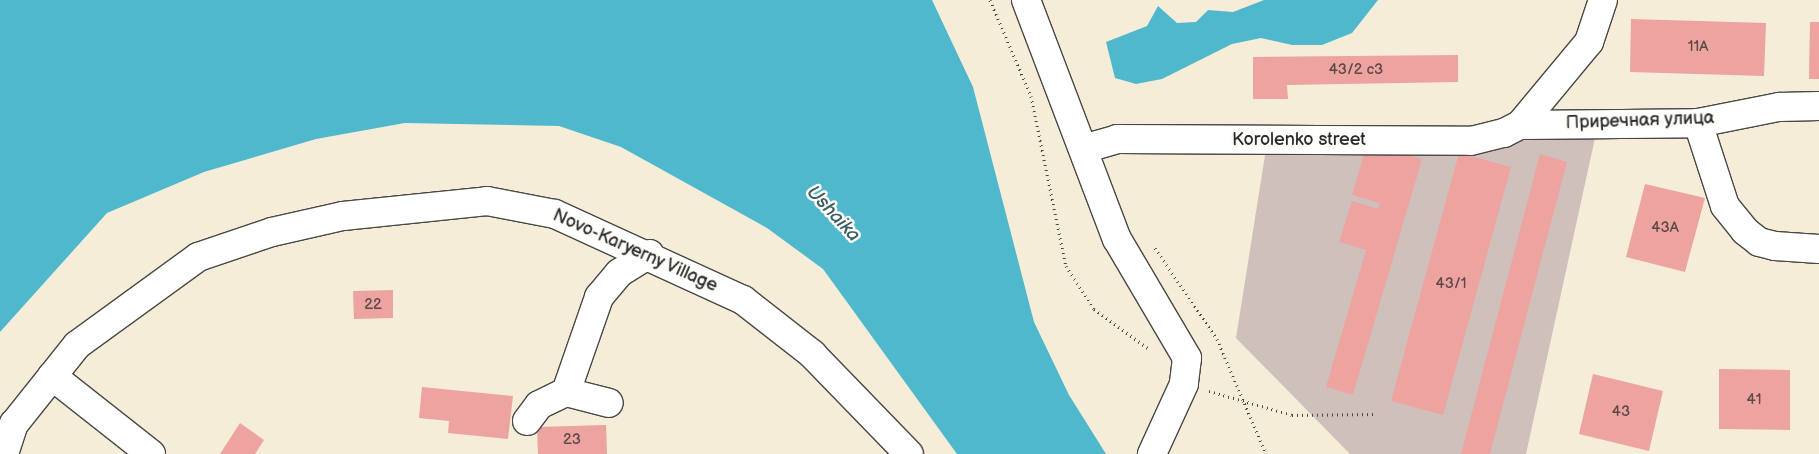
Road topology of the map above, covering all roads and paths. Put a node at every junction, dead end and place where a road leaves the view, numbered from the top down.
1 (990, 0) edge
2 (1026, 0) edge
3 (1603, 0) edge
4 (1819, 106) edge
5 (1698, 123) junction
6 (1520, 125) junction
7 (1083, 149) junction
8 (1819, 249) edge
9 (650, 254) junction
10 (1153, 352) dead end
11 (52, 376) junction
12 (1184, 384) junction
13 (566, 392) junction
14 (608, 403) dead end
15 (1376, 414) dead end
16 (527, 421) dead end
17 (4, 454) edge
18 (151, 454) edge
19 (909, 454) edge
20 (1152, 454) edge

1 - 10 path
2 - 7 street
3 - 6 street
4 - 5 street, Приречная улица
5 - 6 street, Приречная улица
5 - 8 street
6 - 7 street, Korolenko street
7 - 12 street
9 - 11 street, Novo-Karyerny Village
9 - 13 street
9 - 19 street, Novo-Karyerny Village
11 - 17 street, Novo-Karyerny Village
11 - 18 street
12 - 15 path
12 - 20 street
13 - 14 street
13 - 16 street

